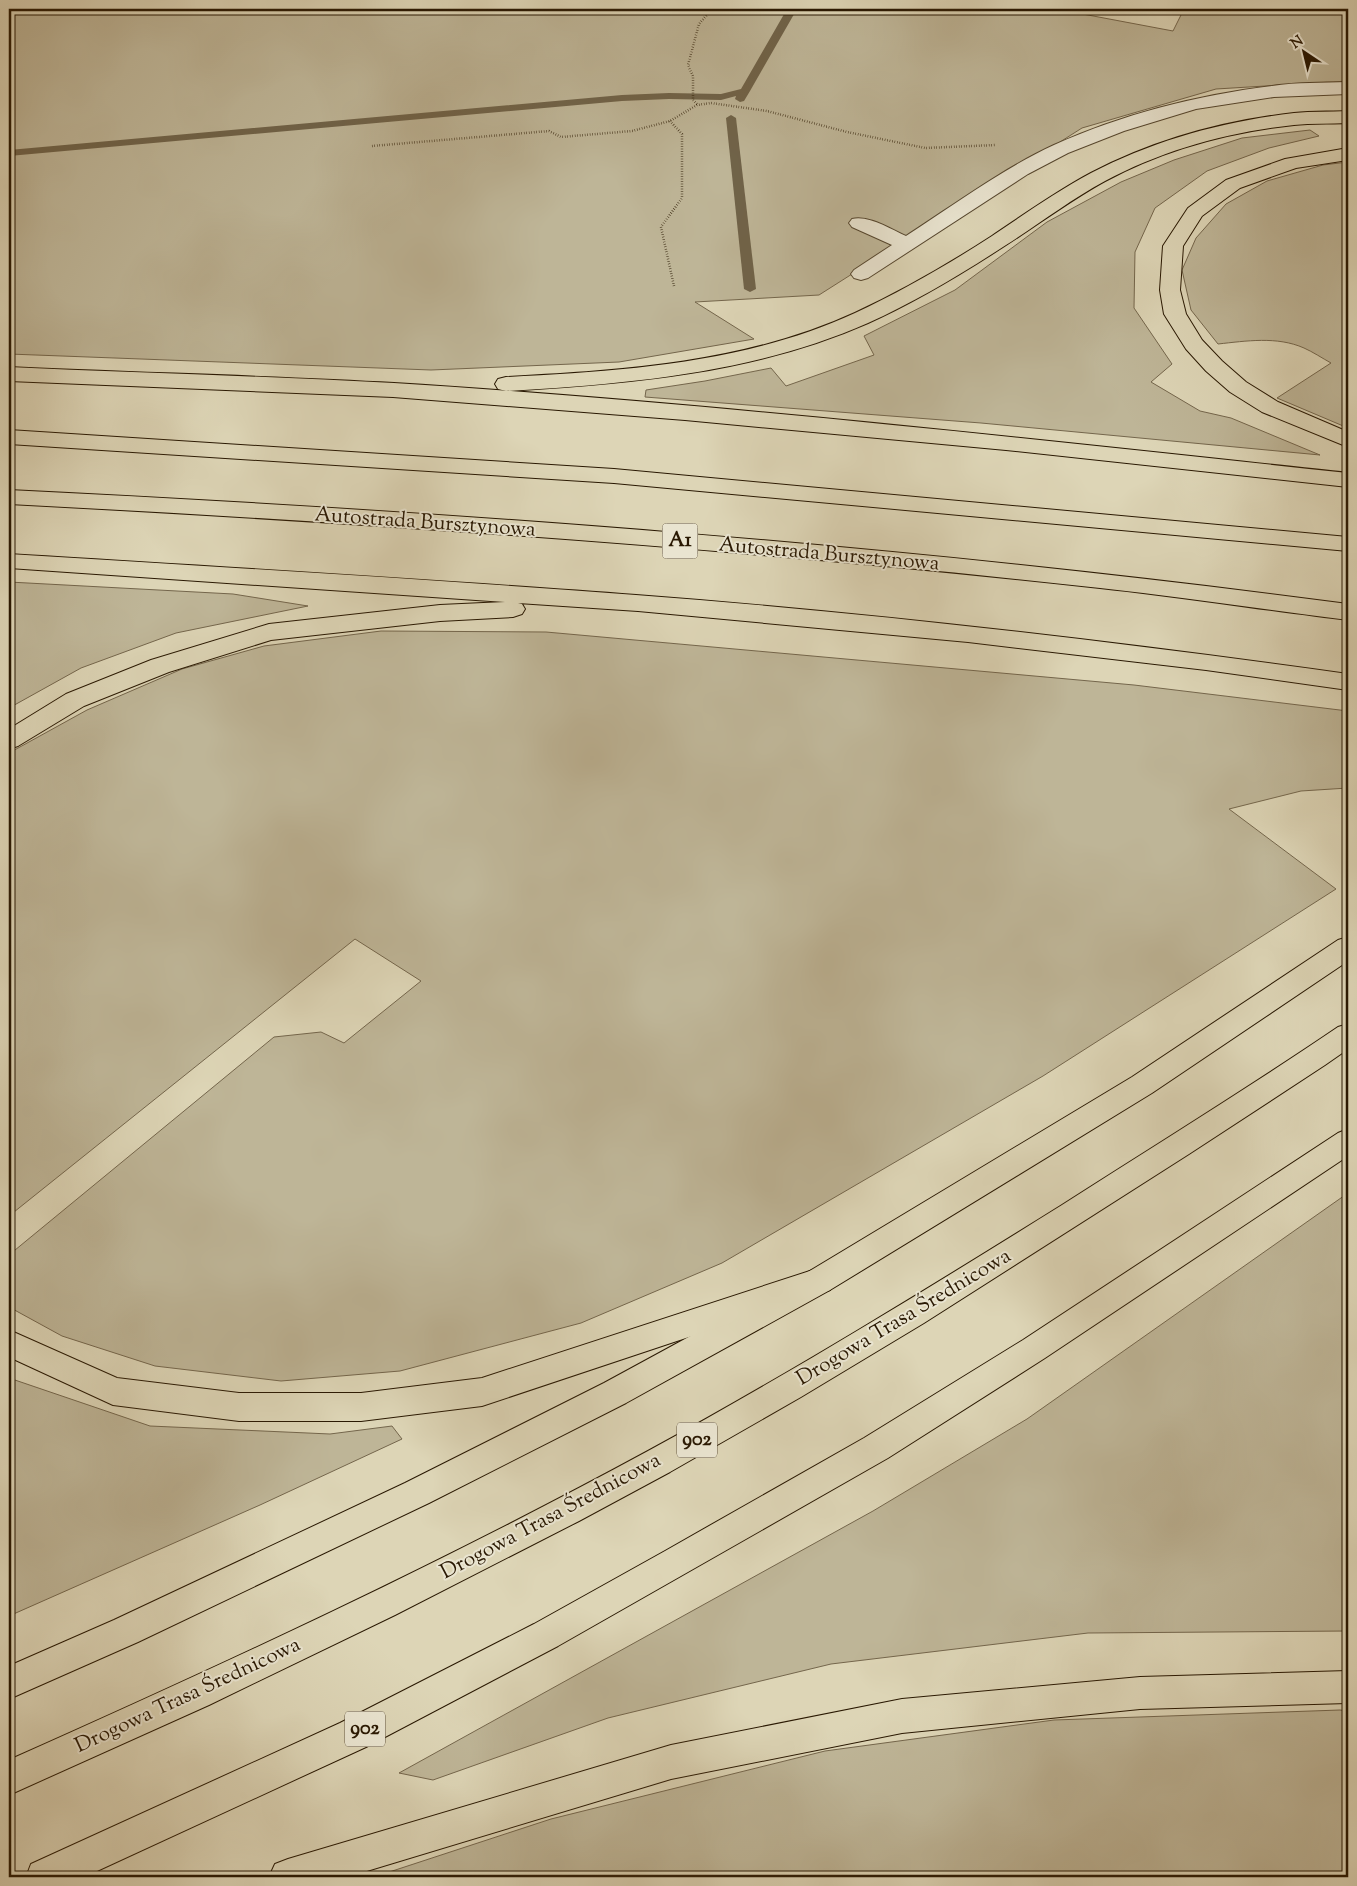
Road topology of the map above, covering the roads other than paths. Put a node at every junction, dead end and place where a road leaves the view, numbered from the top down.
1 (1348, 88) edge
2 (1348, 117) edge
3 (1348, 154) edge
4 (859, 223) dead end
5 (907, 244) junction
6 (861, 274) dead end
7 (9, 374) edge
8 (393, 390) junction
9 (9, 437) edge
10 (1348, 440) edge
11 (1348, 480) edge
12 (9, 497) edge
13 (1348, 544) edge
14 (9, 561) edge
15 (638, 603) junction
16 (1348, 612) edge
17 (1348, 682) edge
18 (9, 740) edge
19 (1348, 947) edge
20 (1348, 1035) edge
21 (1348, 1141) edge
22 (819, 1281) junction
23 (9, 1343) edge
24 (9, 1683) edge
25 (1348, 1687) edge
26 (9, 1778) edge
27 (44, 1877) edge
28 (288, 1877) edge

1 - 5 lane
2 - 8 main road
3 - 10 main road
4 - 5 lane
5 - 6 lane
7 - 8 main road
8 - 11 main road
9 - 13 main road
12 - 16 main road, Autostrada Bursztynowa / A1
14 - 15 main road
15 - 17 main road
15 - 18 main road
19 - 22 main road
20 - 26 main road, Drogowa Trasa Średnicowa / 902
21 - 27 main road, 902
22 - 23 main road
22 - 24 main road
25 - 28 main road

